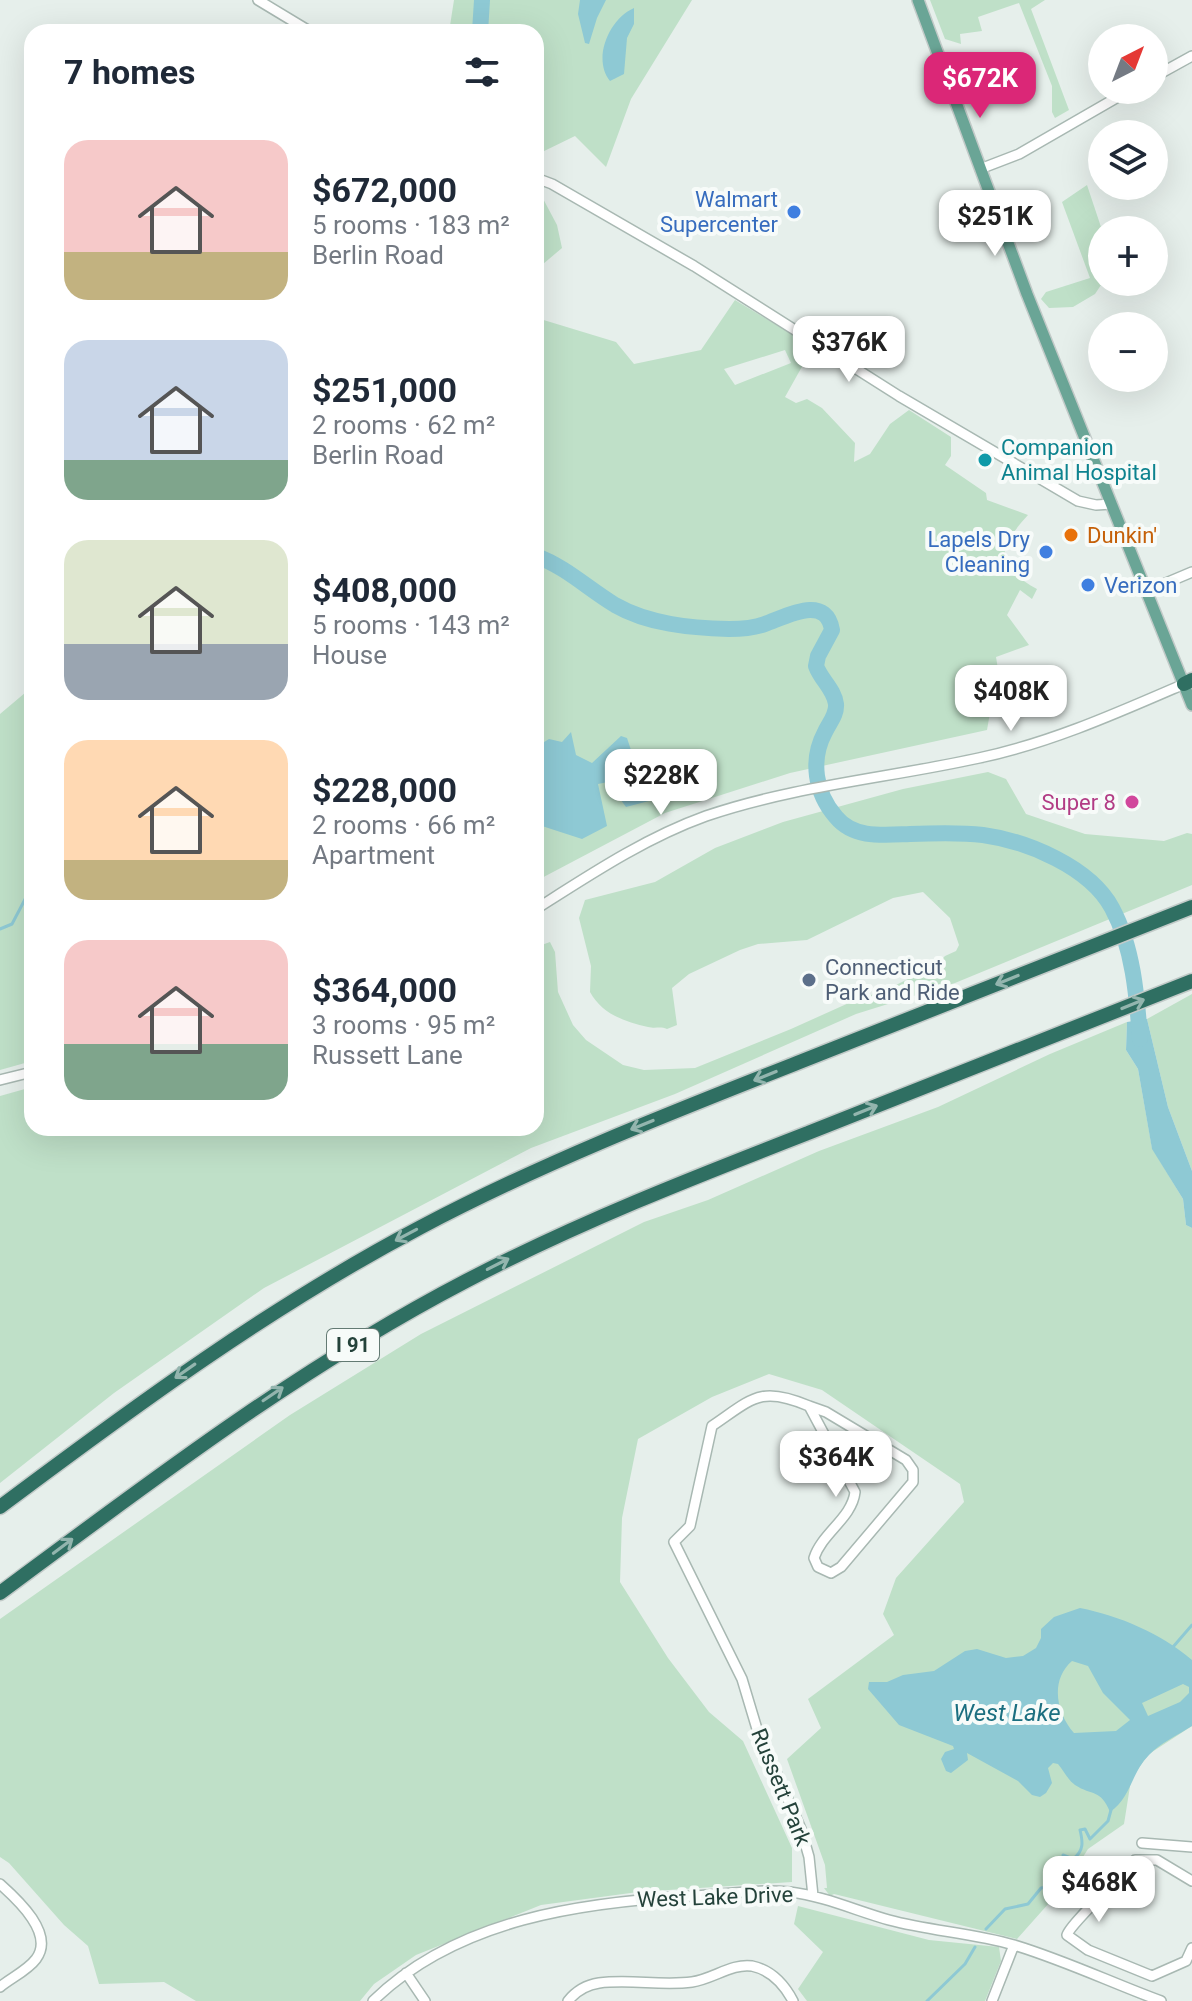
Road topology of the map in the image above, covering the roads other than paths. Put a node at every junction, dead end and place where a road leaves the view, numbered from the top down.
1 (258, 0) edge
2 (918, 0) edge
3 (298, 24) edge
4 (1192, 56) edge
5 (1168, 69) edge
6 (1106, 104) edge
7 (980, 169) junction
8 (544, 181) edge
9 (1112, 504) junction
10 (1192, 572) edge
11 (1147, 591) junction
12 (1188, 682) edge
13 (1192, 705) edge
14 (544, 904) edge
15 (1192, 907) edge
16 (1192, 981) edge
17 (24, 1074) edge
18 (0, 1080) edge
19 (809, 1406) junction
20 (0, 1507) edge
21 (0, 1593) edge
22 (1142, 1843) dead end
23 (1192, 1847) edge
24 (1192, 1881) edge
25 (0, 1884) edge
26 (813, 1896) junction
27 (1014, 1945) junction
28 (1192, 1948) edge
29 (406, 1973) junction
30 (0, 1987) edge
31 (373, 2001) edge
32 (425, 2001) edge
33 (568, 2001) edge
34 (793, 2001) edge
35 (992, 2001) edge
36 (1161, 2001) edge

1 - 3 street
2 - 7 main road
4 - 5 street
6 - 7 street
7 - 9 main road
8 - 9 street
9 - 11 main road
10 - 11 street
11 - 12 main road
12 - 13 main road
12 - 14 street
15 -> 20 highway
21 -> 16 highway, I 91
17 - 18 street
19 - 19 street
19 - 26 street, Russett Park
22 - 23 street
24 - 28 street
25 - 30 street
26 - 27 street, West Lake Drive
26 - 29 street, West Lake Drive
27 - 35 street
27 - 36 street, West Lake Drive
29 - 31 street, West Lake Drive
29 - 32 street
33 - 34 street

